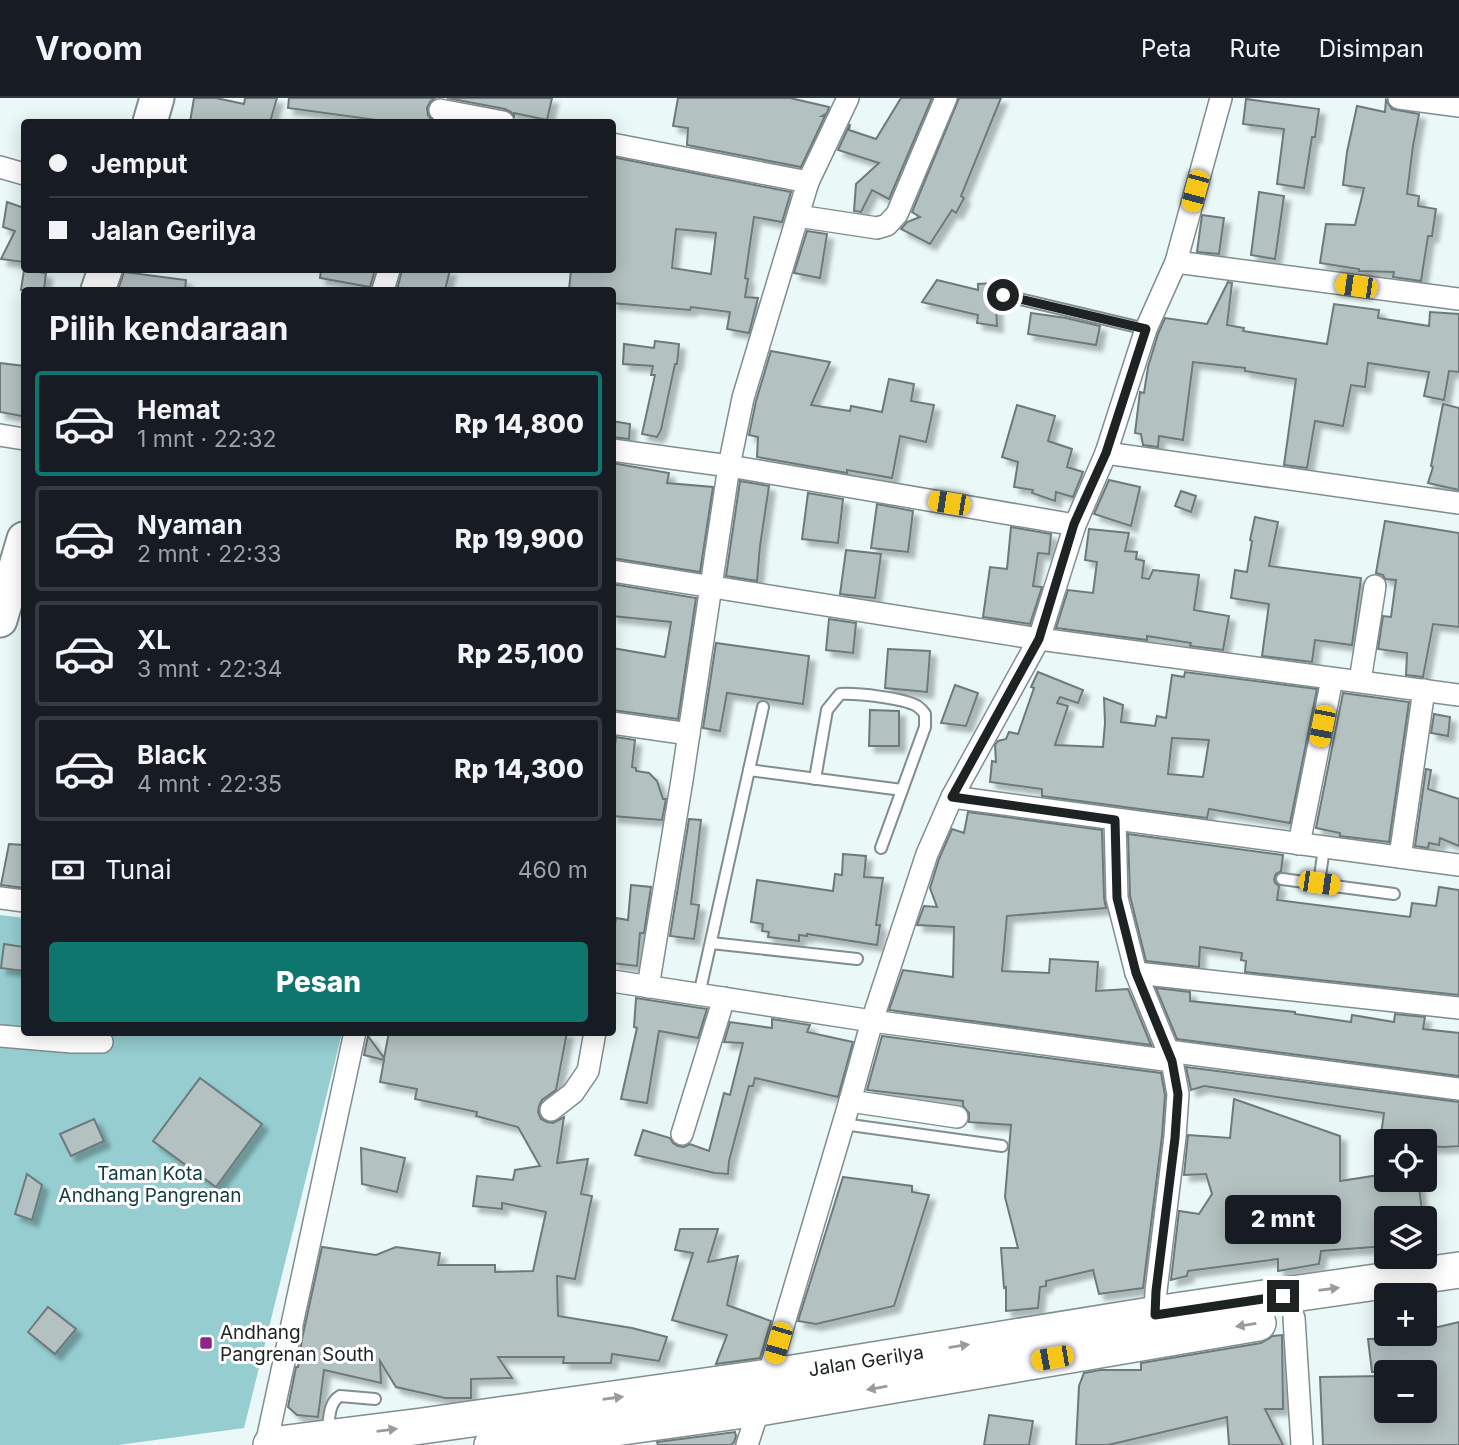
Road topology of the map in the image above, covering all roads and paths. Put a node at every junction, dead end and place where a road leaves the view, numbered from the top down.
1 (157, 98) edge
2 (848, 98) edge
3 (946, 98) edge
4 (1221, 98) edge
5 (1399, 98) edge
6 (1459, 106) edge
7 (440, 110) edge
8 (150, 119) edge
9 (487, 119) edge
10 (616, 145) edge
11 (0, 167) edge
12 (21, 173) edge
13 (808, 182) junction
14 (798, 216) junction
15 (1176, 262) junction
16 (1003, 295) dead end
17 (1459, 299) edge
18 (1146, 329) junction
19 (0, 435) edge
20 (21, 438) edge
21 (616, 451) edge
22 (1106, 453) junction
23 (729, 466) junction
24 (1459, 503) edge
25 (1074, 524) junction
26 (21, 548) edge
27 (616, 571) edge
28 (710, 585) junction
29 (1375, 586) dead end
30 (0, 620) edge
31 (1039, 639) junction
32 (1332, 679) junction
33 (1360, 681) junction
34 (1424, 690) junction
35 (1459, 695) edge
36 (763, 707) dead end
37 (616, 724) edge
38 (689, 734) junction
39 (749, 770) junction
40 (815, 779) junction
41 (902, 790) junction
42 (952, 797) junction
43 (1115, 820) junction
44 (1299, 844) junction
45 (881, 848) dead end
46 (1324, 848) junction
47 (1400, 857) junction
48 (1459, 865) edge
49 (1282, 879) dead end
50 (1319, 883) junction
51 (1394, 894) dead end
52 (0, 898) edge
53 (21, 901) edge
54 (711, 943) junction
55 (857, 959) dead end
56 (1136, 973) junction
57 (616, 982) edge
58 (648, 987) junction
59 (699, 995) junction
60 (724, 998) junction
61 (1459, 1008) edge
62 (872, 1021) junction
63 (0, 1035) edge
64 (354, 1036) edge
65 (594, 1036) edge
66 (102, 1042) dead end
67 (1170, 1056) junction
68 (1459, 1089) edge
69 (850, 1101) junction
70 (551, 1110) dead end
71 (957, 1118) dead end
72 (843, 1124) junction
73 (682, 1134) dead end
74 (1002, 1146) dead end
75 (1459, 1270) edge
76 (1459, 1294) edge
77 (1437, 1297) edge
78 (1374, 1307) edge
79 (1294, 1318) junction
80 (1174, 1320) junction
81 (764, 1392) junction
82 (375, 1399) dead end
83 (442, 1434) edge
84 (326, 1438) junction
85 (537, 1442) edge
86 (269, 1445) edge
87 (492, 1445) edge
88 (747, 1445) edge
89 (1302, 1445) edge

1 - 8 main road
2 - 13 street
3 - 14 street
4 - 15 street
5 - 6 street
7 - 9 street
10 - 13 street
11 - 12 street
13 - 14 street
14 - 23 street
15 - 17 street
15 - 18 street
16 - 18 lane
18 - 22 street
19 - 20 street
21 - 23 street
22 - 24 street
22 - 25 street
23 - 25 street
23 - 28 street
25 - 31 street
26 - 30 main road
27 - 28 street
28 - 31 street
28 - 38 street
29 - 33 street
31 - 32 street
31 - 42 street
32 - 33 street
32 - 44 street
33 - 34 street
34 - 35 street
34 - 47 street
36 - 39 lane
37 - 38 street
38 - 58 street
39 - 40 lane
39 - 54 lane
40 - 41 lane
40 - 41 lane
41 - 45 lane
42 - 43 street
42 - 62 street
43 - 44 street
43 - 56 street
44 - 46 street
46 - 47 street
46 - 50 lane
47 - 48 street
49 - 50 lane
50 - 51 lane
52 - 53 street
54 - 55 lane
54 - 59 lane
56 - 61 street
56 - 67 street
57 - 58 street
58 - 59 street
59 - 60 street
60 - 62 street
60 - 73 street
62 - 67 street
62 - 69 street
63 - 66 street
64 - 86 street
65 - 70 street
67 - 68 street
67 - 80 street
69 - 71 street
69 - 72 street
72 - 74 lane
72 - 81 street
80 -> 75 highway, Jalan Gerilya
76 - 77 highway
78 - 79 highway, Jalan Gerilya
79 -> 80 highway, Jalan Gerilya
79 - 89 street
80 - 81 highway, Jalan Gerilya
83 -> 81 highway, Jalan Gerilya
81 - 85 highway, Jalan Gerilya
81 - 88 street
82 - 84 lane
84 -> 83 highway, Jalan Gerilya
84 - 86 highway, Jalan Gerilya
85 - 87 highway, Jalan Gerilya

